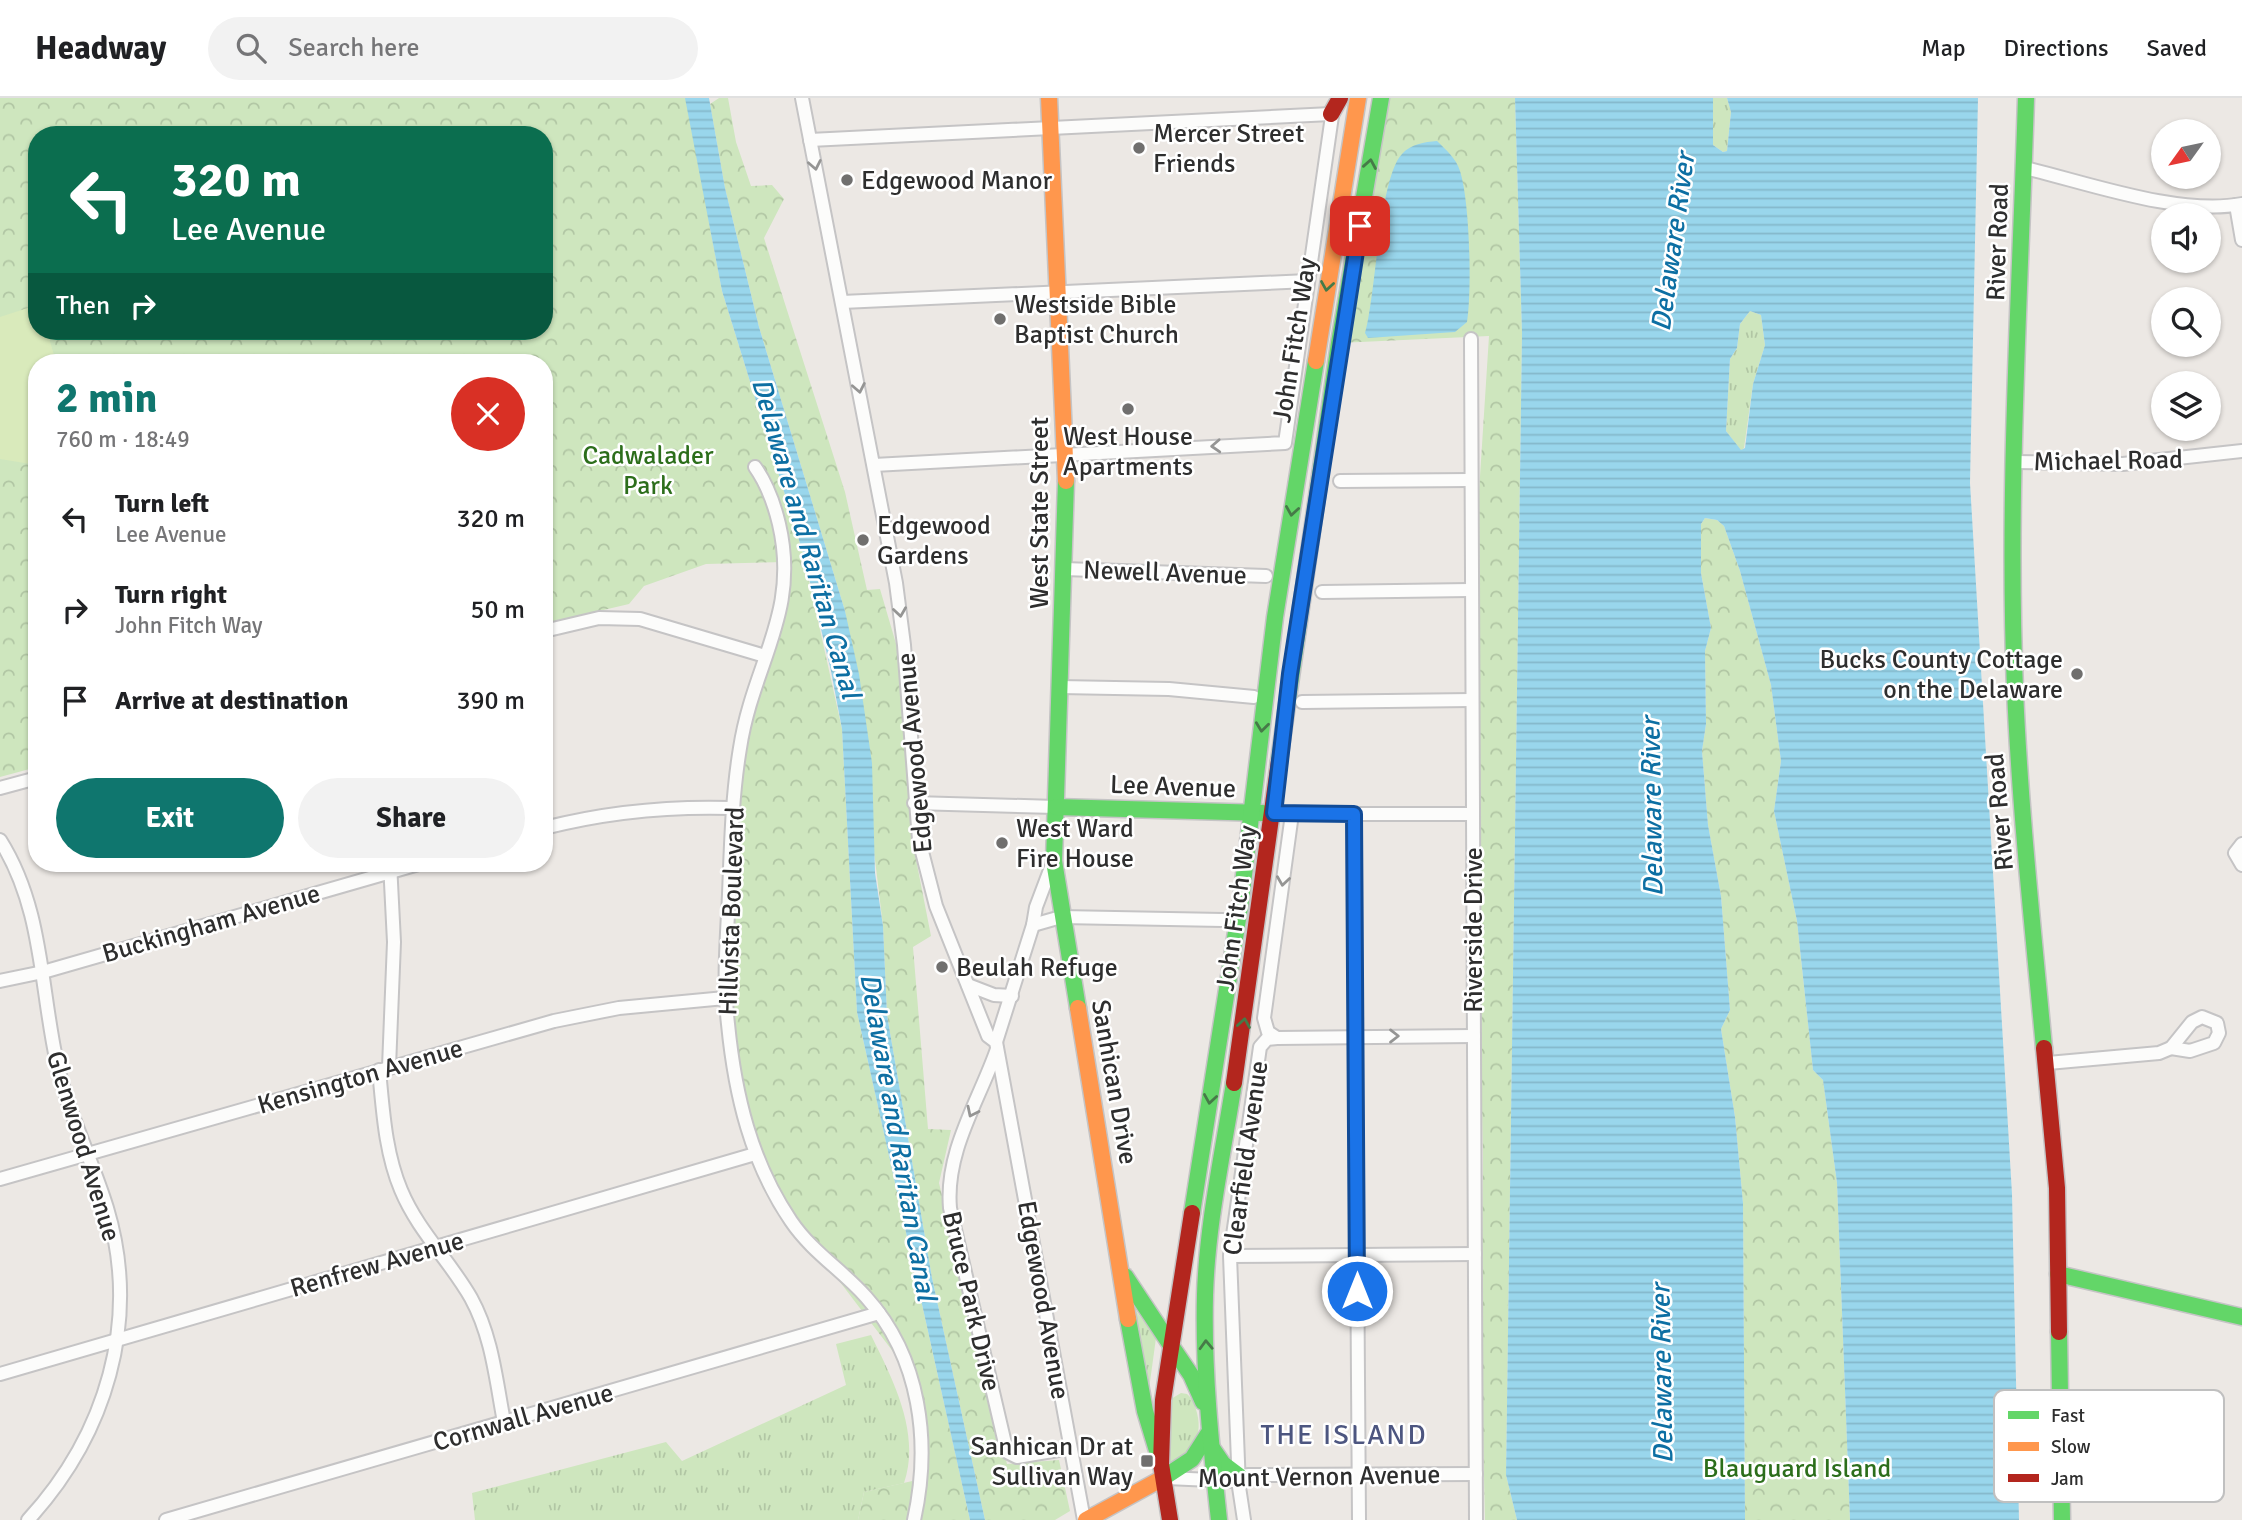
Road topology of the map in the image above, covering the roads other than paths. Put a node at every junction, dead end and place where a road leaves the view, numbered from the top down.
1 (802, 98) edge
2 (1049, 98) edge
3 (1338, 98) edge
4 (1358, 98) edge
5 (1381, 98) edge
6 (2026, 98) edge
7 (1331, 114) junction
8 (1051, 129) junction
9 (810, 140) junction
10 (2025, 168) junction
11 (2239, 204) edge
12 (2242, 240) edge
13 (1308, 281) junction
14 (1059, 291) junction
15 (842, 302) junction
16 (1471, 339) dead end
17 (2242, 451) edge
18 (1066, 455) junction
19 (2015, 461) junction
20 (874, 465) junction
21 (755, 467) dead end
22 (1470, 480) junction
23 (1340, 481) dead end
24 (1064, 569) junction
25 (1266, 576) dead end
26 (1470, 590) junction
27 (1322, 592) dead end
28 (553, 629) edge
29 (765, 656) junction
30 (1060, 687) junction
31 (1254, 697) dead end
32 (1472, 700) junction
33 (1302, 702) dead end
34 (28, 780) edge
35 (0, 788) edge
36 (914, 803) junction
37 (1056, 807) junction
38 (733, 808) junction
39 (1251, 813) junction
40 (1274, 813) junction
41 (1292, 814) junction
42 (1354, 814) junction
43 (1473, 814) junction
44 (553, 826) edge
45 (0, 840) edge
46 (2242, 844) edge
47 (1054, 861) junction
48 (2242, 865) edge
49 (373, 872) edge
50 (390, 872) edge
51 (1061, 917) junction
52 (1223, 920) dead end
53 (1033, 925) junction
54 (43, 972) junction
55 (0, 981) edge
56 (968, 985) junction
57 (1012, 996) junction
58 (725, 998) junction
59 (1355, 1036) junction
60 (1474, 1036) junction
61 (1277, 1038) junction
62 (996, 1045) junction
63 (2171, 1048) dead end
64 (2048, 1063) junction
65 (384, 1068) junction
66 (87, 1153) junction
67 (755, 1154) junction
68 (0, 1179) edge
69 (434, 1247) junction
70 (1357, 1254) junction
71 (1475, 1254) junction
72 (1230, 1256) junction
73 (1121, 1270) junction
74 (2058, 1274) junction
75 (879, 1313) junction
76 (2242, 1317) edge
77 (118, 1340) junction
78 (1172, 1347) junction
79 (0, 1374) edge
80 (1197, 1388) junction
81 (2060, 1390) edge
82 (1163, 1400) junction
83 (1208, 1413) junction
84 (504, 1422) junction
85 (1209, 1439) junction
86 (1070, 1448) junction
87 (1162, 1471) junction
88 (1359, 1474) junction
89 (1476, 1474) junction
90 (1239, 1476) junction
91 (1213, 1479) junction
92 (2062, 1502) edge
93 (28, 1520) edge
94 (166, 1520) edge
95 (914, 1520) edge
96 (1085, 1520) edge
97 (1170, 1520) edge
98 (1219, 1520) edge
99 (1244, 1520) edge
100 (1359, 1520) edge
101 (1476, 1520) edge
102 (2062, 1520) edge

1 - 9 street, Edgewood Avenue
2 - 8 main road, West State Street
3 - 7 main road
4 -> 39 main road, John Fitch Way
40 -> 5 main road, John Fitch Way
6 - 10 main road, River Road
7 - 8 street
7 - 13 street
8 - 9 street
8 - 14 main road, West State Street
9 -> 15 street, Edgewood Avenue
10 - 11 street
10 - 19 main road, River Road
11 - 12 street
13 - 14 street
13 -> 18 street
14 - 15 street
14 - 18 main road, West State Street
15 -> 20 street, Edgewood Avenue
16 - 22 street, Riverside Drive
17 - 19 street, Michael Road
18 - 20 street
18 - 24 main road, West State Street
19 - 64 main road, River Road
20 -> 36 street, Edgewood Avenue
21 - 29 street, Hillvista Boulevard
22 - 23 street
22 - 26 street, Riverside Drive
24 - 25 street, Newell Avenue
24 - 30 main road, West State Street
26 - 27 street
26 - 32 street, Riverside Drive
28 - 29 street
29 - 38 street, Hillvista Boulevard
30 - 31 street
30 - 37 main road, West State Street
32 - 33 street
32 - 43 street, Riverside Drive
34 - 35 street
36 - 37 street, Lee Avenue
36 - 56 street, Edgewood Avenue
37 - 39 main road, Lee Avenue
37 - 47 main road, West State Street
38 - 44 street
38 - 58 street, Hillvista Boulevard
39 - 40 main road, Lee Avenue
39 -> 78 main road, John Fitch Way
40 - 41 street, Lee Avenue
83 -> 40 main road, John Fitch Way
41 - 42 street, Lee Avenue
41 -> 61 street, Clearfield Avenue
42 - 43 street, Lee Avenue
42 - 59 street
43 - 60 street, Riverside Drive
45 - 54 street, Glenwood Avenue
46 - 48 street
47 - 51 main road, Sanhican Drive
47 - 53 street, West State Street
49 - 54 street, Buckingham Avenue
50 - 65 street
51 - 52 street
51 - 53 street
51 - 73 main road, Sanhican Drive
53 - 57 street, West State Street
54 - 55 street, Buckingham Avenue
54 - 66 street, Glenwood Avenue
56 - 57 street
56 - 62 street, Edgewood Avenue
57 - 62 street, West State Street
58 - 65 street, Kensington Avenue
58 - 67 street, Hillvista Boulevard
59 -> 60 street
59 - 61 street
59 - 70 street
60 - 71 street, Riverside Drive
61 - 72 street, Clearfield Avenue
62 - 86 street, Edgewood Avenue
62 -> 86 street, Bruce Park Drive
63 - 64 street
64 - 74 main road, River Road
65 - 66 street, Kensington Avenue
65 - 69 street
66 - 68 street, Kensington Avenue
66 - 77 street, Glenwood Avenue
67 - 69 street, Renfrew Avenue
67 - 75 street, Hillvista Boulevard
69 - 77 street, Renfrew Avenue
69 - 84 street
70 - 71 street
70 - 72 street
70 - 88 street
71 - 89 street, Riverside Drive
72 - 90 street, Clearfield Avenue
73 - 78 main road, Sanhican Drive
73 - 87 main road, Sanhican Drive
74 - 76 main road
74 - 81 main road, River Road
75 - 84 street, Cornwall Avenue
75 - 95 street, Hillvista Boulevard
77 - 79 street, Renfrew Avenue
77 - 93 street, Glenwood Avenue
78 - 80 main road, Sanhican Drive
78 - 82 main road, John Fitch Way
80 - 82 main road
80 - 83 main road, Sanhican Drive
82 - 87 main road, John Fitch Way
83 - 85 main road, John Fitch Way
84 - 94 street, Cornwall Avenue
85 - 87 main road
85 - 90 main road
85 - 91 main road, John Fitch Way
86 - 96 street, Edgewood Avenue
87 - 91 street, Mount Vernon Avenue
87 - 96 main road
87 - 97 main road, Sanhican Drive
88 - 89 street, Mount Vernon Avenue
88 - 90 street, Mount Vernon Avenue
88 - 100 street
89 - 101 street, Riverside Drive
90 - 91 street, Mount Vernon Avenue
90 - 99 street, Clearfield Avenue
91 - 98 main road, John Fitch Way
92 - 102 main road, River Road

